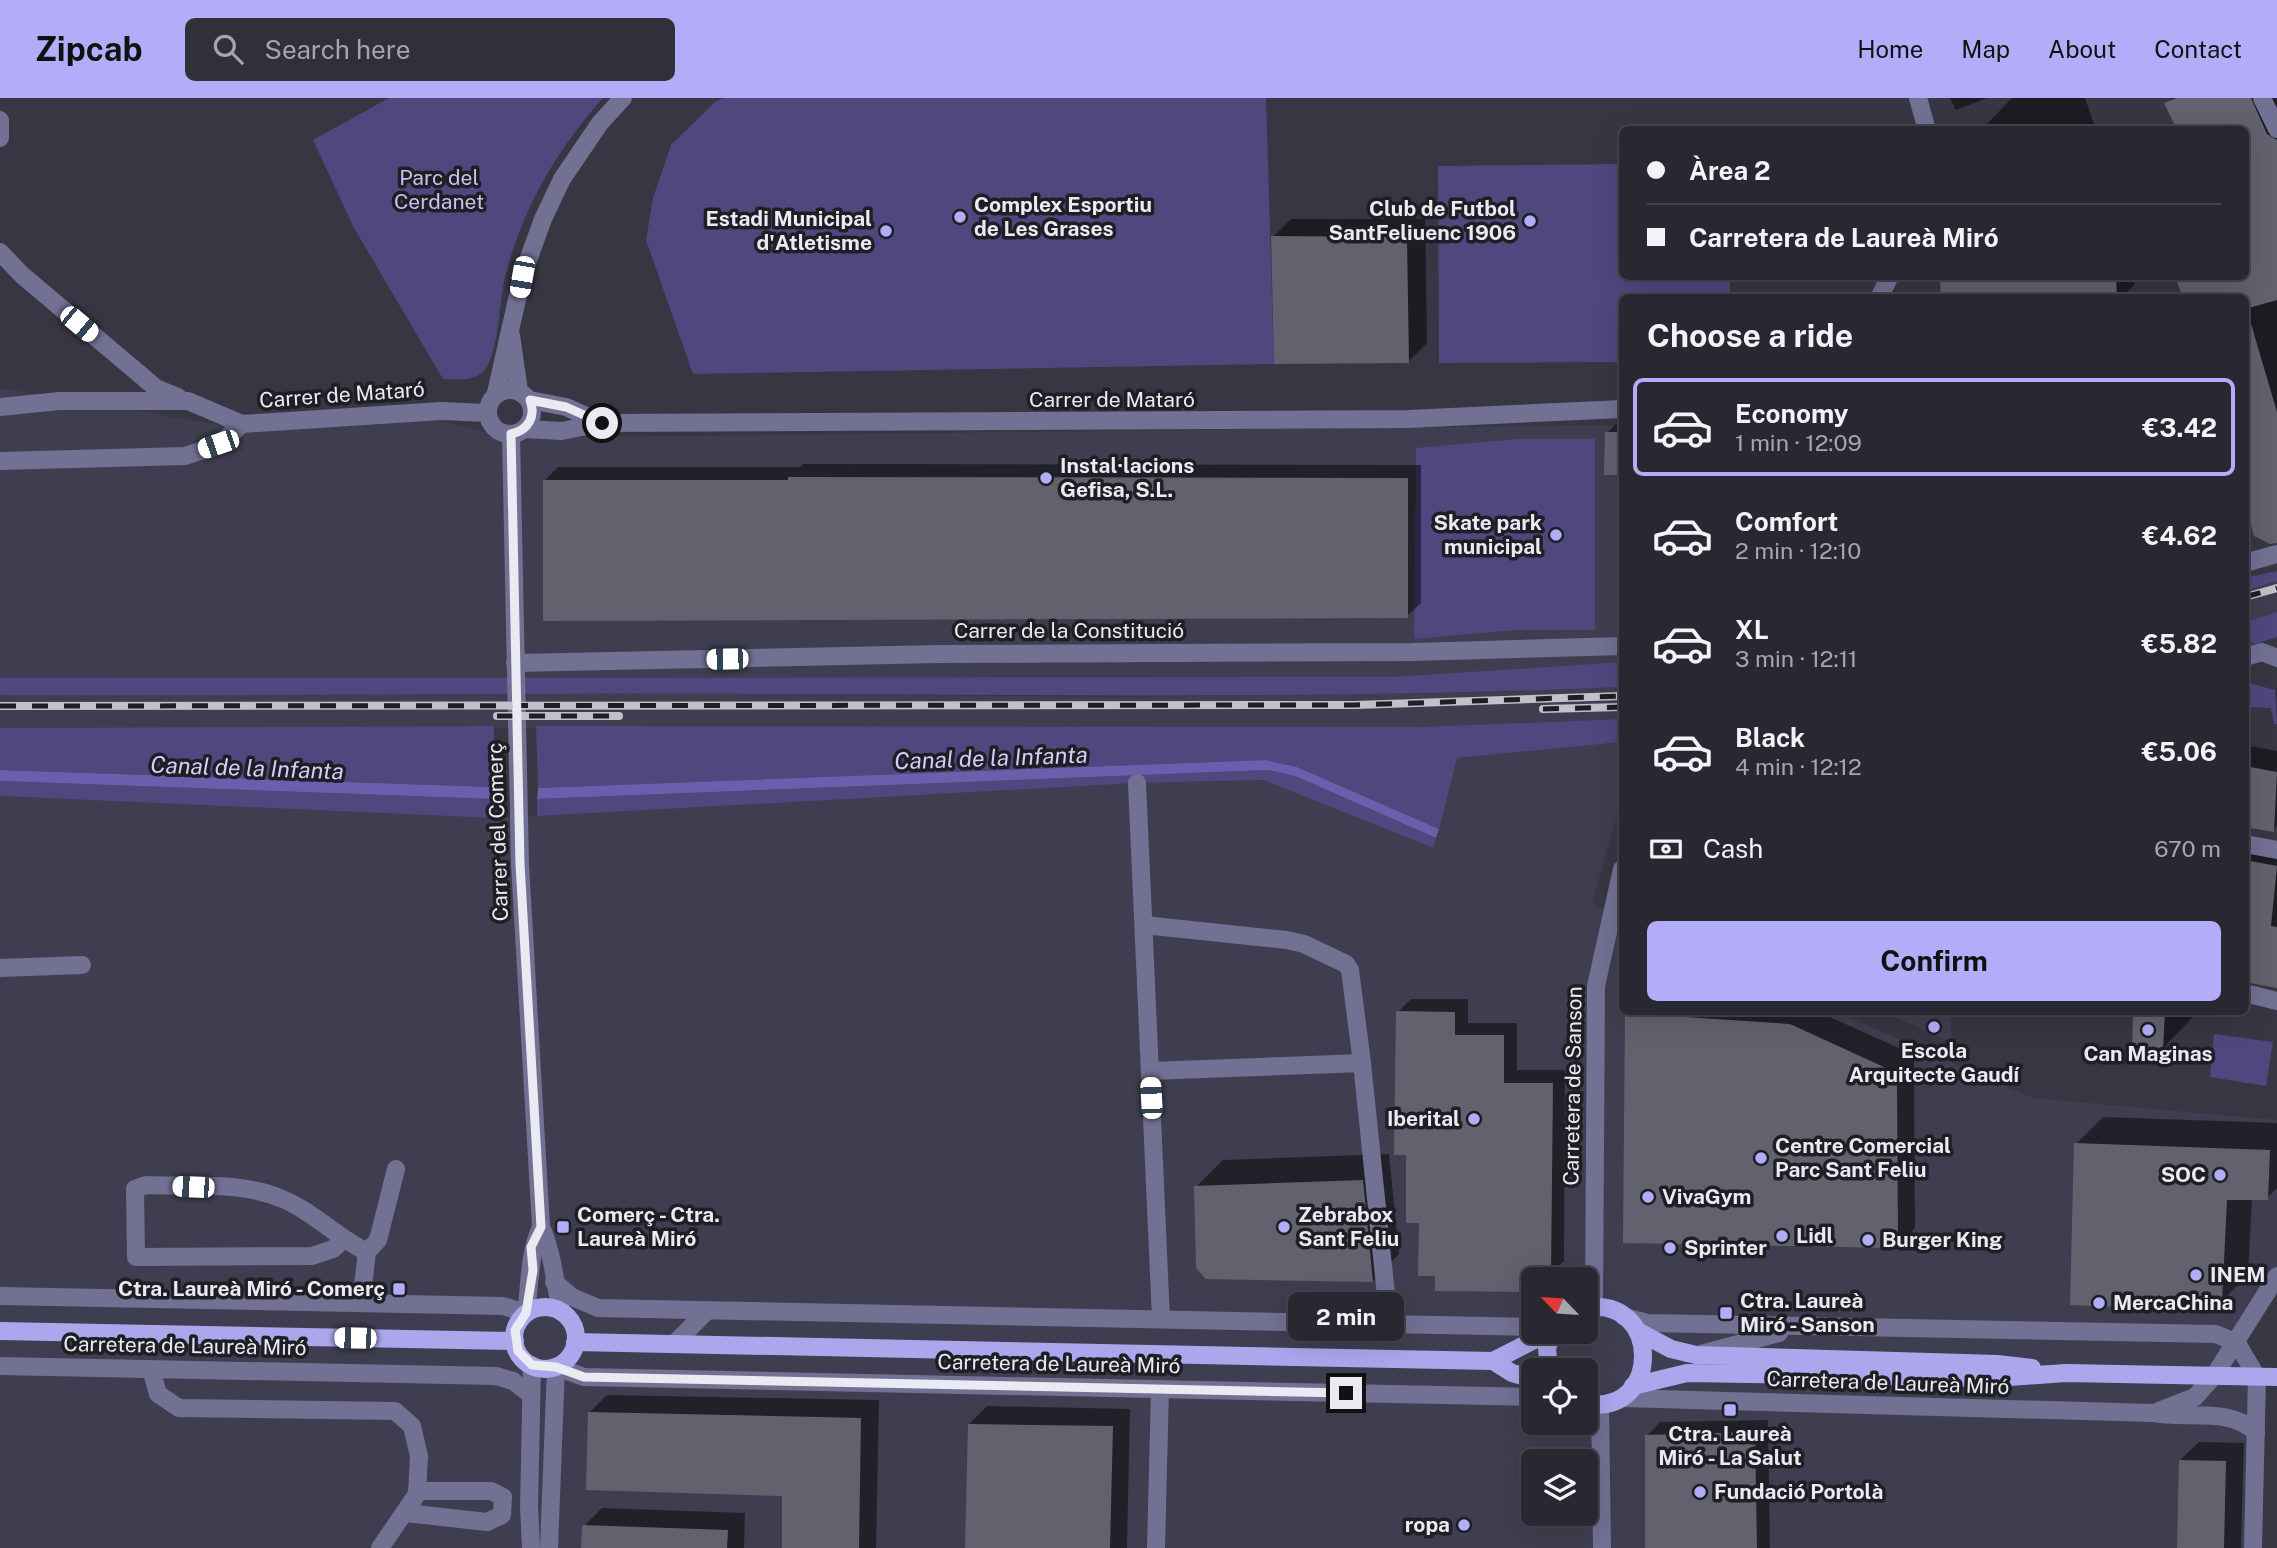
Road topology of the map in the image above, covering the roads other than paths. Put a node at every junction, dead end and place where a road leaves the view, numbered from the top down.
1 (623, 98) edge
2 (1918, 98) edge
3 (2262, 98) edge
4 (0, 120) edge
5 (1926, 126) edge
6 (2277, 129) edge
7 (0, 138) edge
8 (0, 252) edge
9 (512, 335) junction
10 (496, 393) junction
11 (524, 395) junction
12 (188, 401) junction
13 (0, 407) edge
14 (1619, 409) edge
15 (487, 413) junction
16 (602, 423) junction
17 (242, 424) junction
18 (518, 432) junction
19 (0, 461) edge
20 (2277, 554) edge
21 (2249, 562) edge
22 (1619, 646) edge
23 (2249, 656) edge
24 (2277, 659) edge
25 (515, 663) junction
26 (1137, 783) dead end
27 (2249, 845) edge
28 (2277, 850) edge
29 (1619, 882) edge
30 (1144, 925) junction
31 (82, 965) dead end
32 (0, 968) edge
33 (2249, 994) edge
34 (2277, 1000) edge
35 (1362, 1063) junction
36 (1150, 1071) junction
37 (396, 1170) dead end
38 (541, 1227) junction
39 (343, 1240) junction
40 (367, 1252) junction
41 (1591, 1267) edge
42 (2277, 1276) edge
43 (554, 1282) junction
44 (530, 1284) junction
45 (0, 1296) edge
46 (361, 1303) junction
47 (503, 1306) junction
48 (1598, 1309) edge
49 (708, 1310) junction
50 (561, 1312) junction
51 (526, 1313) junction
52 (1625, 1317) junction
53 (1161, 1319) junction
54 (1372, 1323) junction
55 (1521, 1327) edge
56 (1844, 1327) junction
57 (0, 1331) edge
58 (1639, 1332) junction
59 (515, 1341) junction
60 (575, 1342) junction
61 (2237, 1343) junction
62 (1527, 1344) edge
63 (674, 1345) junction
64 (1696, 1355) junction
65 (1493, 1361) junction
66 (532, 1365) junction
67 (0, 1366) edge
68 (556, 1367) junction
69 (151, 1368) junction
70 (2066, 1373) junction
71 (1521, 1376) edge
72 (2214, 1376) junction
73 (584, 1377) junction
74 (2257, 1377) junction
75 (2277, 1377) edge
76 (1160, 1389) junction
77 (1628, 1392) junction
78 (531, 1395) junction
79 (1521, 1397) edge
80 (555, 1398) junction
81 (1598, 1403) edge
82 (2152, 1413) junction
83 (2256, 1433) junction
84 (1595, 1435) edge
85 (417, 1491) junction
86 (503, 1506) junction
87 (529, 1507) junction
88 (406, 1513) junction
89 (380, 1548) edge
90 (531, 1548) edge
91 (549, 1548) edge
92 (1156, 1548) edge
93 (1602, 1548) edge
94 (2253, 1548) edge

1 - 9 street
2 - 5 street
3 - 6 street
4 - 7 street
8 - 12 street
9 - 10 street
9 - 11 street
10 - 11 street
10 - 15 street
11 - 16 street, Carrer de Mataró
11 - 18 street
12 - 13 street
12 - 17 street
14 - 16 street, Carrer de Mataró
15 - 17 street, Carrer de Mataró
15 - 18 street
16 - 18 street, Carrer de Mataró
17 - 19 street, Carrer de Mataró
18 - 25 street, Carrer del Comerç
20 - 21 street
22 - 25 street, Carrer de la Constitució
23 - 24 street
25 - 38 street, Carrer del Comerç
26 - 30 street
27 - 28 street
29 - 41 street, Carretera de Sanson
30 - 35 street
30 - 36 street
31 - 32 street
33 - 34 street
35 - 36 street
35 - 54 street
36 - 53 street
37 - 40 street
38 - 43 street, Carrer del Comerç
38 - 44 street, Carrer del Comerç
39 - 39 street
39 - 40 street
40 - 46 street
42 - 61 street
43 - 49 street
43 - 50 street, Carrer del Comerç
44 - 47 street
44 - 51 street, Carrer del Comerç
45 - 46 street
46 - 47 street
47 - 51 street
48 - 52 main road
49 - 53 street
49 - 63 street
50 - 51 main road
50 - 60 main road
51 - 59 main road
52 - 56 street, Carretera de Laureà Miró
52 - 58 main road, Carretera de Laureà Miró
53 - 54 street
54 - 55 street
56 - 61 street, Carretera de Laureà Miró
56 - 64 street, Carretera de Laureà Miró
57 - 59 main road, Carretera de Laureà Miró
58 - 64 main road, Carretera de Laureà Miró
58 - 77 main road
59 - 66 main road
60 - 63 main road, Carretera de Laureà Miró
60 - 68 main road
61 - 72 street
61 - 74 street
62 - 65 main road, Carretera de Laureà Miró
63 - 65 main road, Carretera de Laureà Miró
64 - 70 main road, Carretera de Laureà Miró
65 - 71 main road, Carretera de Laureà Miró
66 - 68 main road
66 - 78 street
67 - 69 street, Carretera de Laureà Miró
68 - 73 street, Carretera de Laureà Miró
68 - 80 street
69 - 78 street, Carretera de Laureà Miró
69 - 85 street
70 - 72 main road, Carretera de Laureà Miró
70 - 77 main road, Carretera de Laureà Miró
72 - 74 main road, Carretera de Laureà Miró
72 - 82 street, Carretera de Laureà Miró
73 - 76 street, Carretera de Laureà Miró
73 - 80 street
74 - 75 main road, Carretera de Laureà Miró
74 - 83 street
76 - 79 street, Carretera de Laureà Miró
76 - 92 street
77 - 81 main road
77 - 82 street, Carretera de Laureà Miró
78 - 87 street
80 - 91 street
82 - 83 street, Carretera de Laureà Miró
83 - 94 street
84 - 93 street
85 - 86 street
85 - 88 street
86 - 87 street
86 - 88 street
87 - 90 street
88 - 89 street

